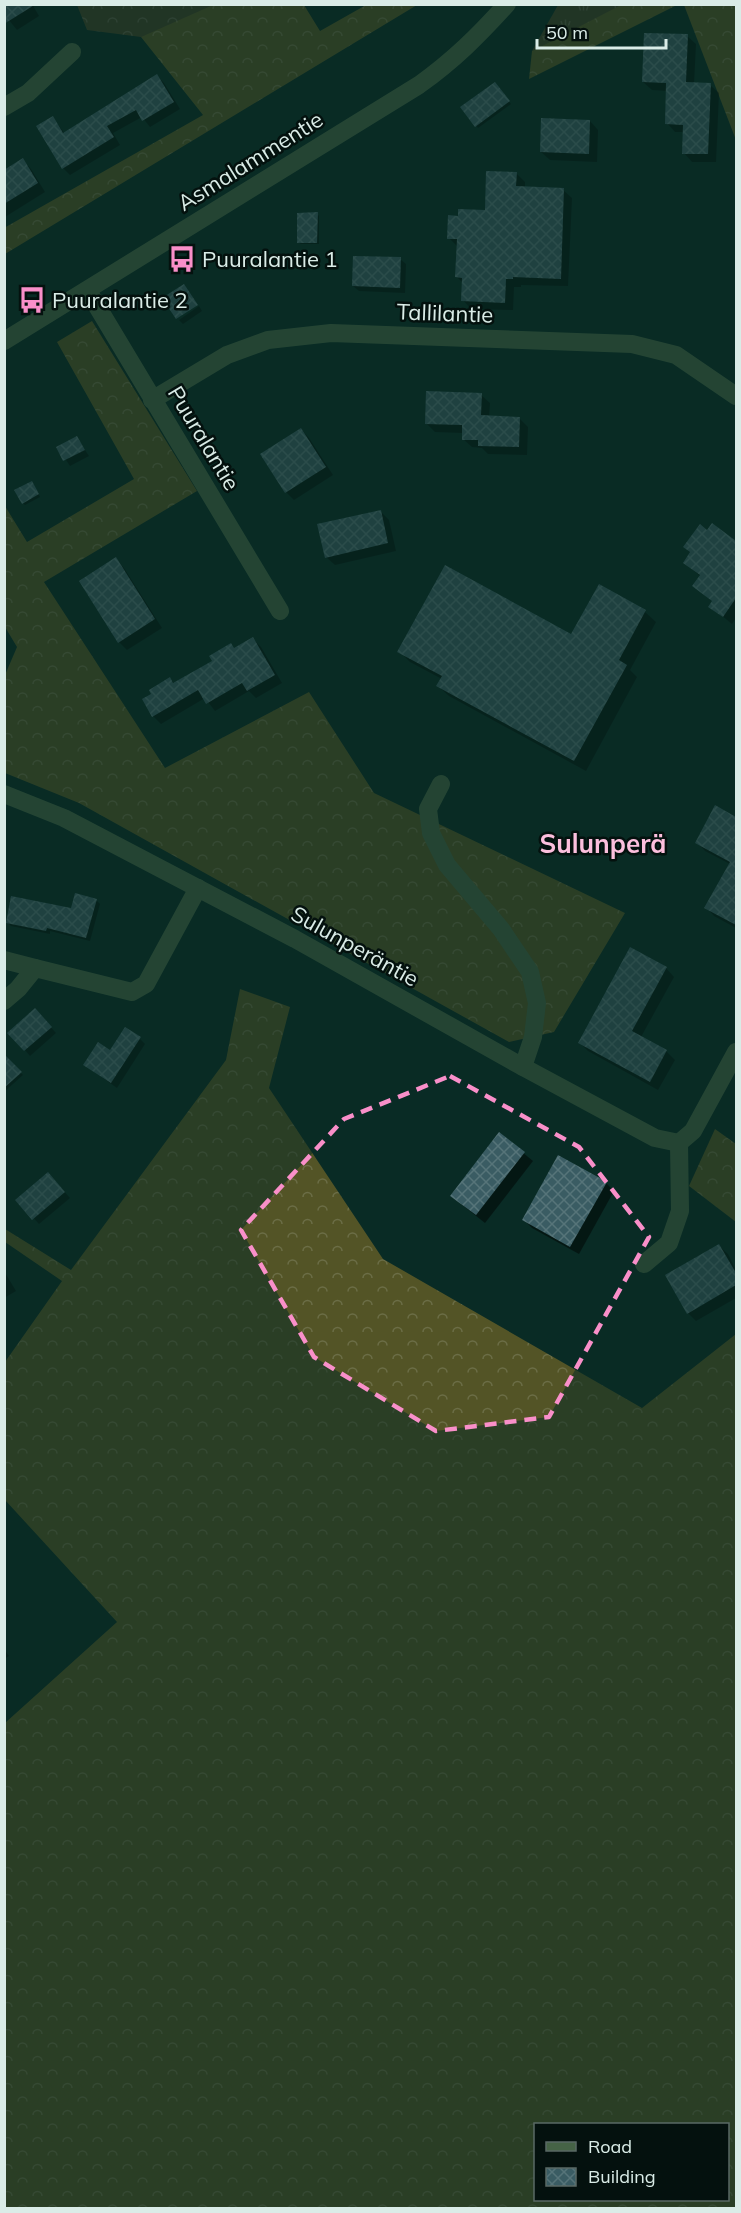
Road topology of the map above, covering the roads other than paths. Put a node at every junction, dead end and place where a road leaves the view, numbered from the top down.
1 (507, 4) edge
2 (72, 52) dead end
3 (4, 107) edge
4 (88, 291) junction
5 (4, 341) edge
6 (736, 396) edge
7 (153, 400) junction
8 (280, 611) dead end
9 (441, 784) dead end
10 (4, 794) edge
11 (198, 888) junction
12 (4, 960) edge
13 (35, 968) junction
14 (4, 1001) edge
15 (736, 1052) edge
16 (523, 1067) junction
17 (679, 1143) junction
18 (644, 1264) dead end

1 - 4 street, Asmalammentie
2 - 3 street
4 - 5 street, Asmalammentie
4 - 7 street, Puuralantie
6 - 7 street, Tallilantie
7 - 8 street, Puuralantie
9 - 16 street
10 - 11 street, Sulunperäntie
11 - 13 street
11 - 16 street, Sulunperäntie
12 - 13 street
13 - 14 street
15 - 17 street
16 - 17 street, Sulunperäntie
17 - 18 street

